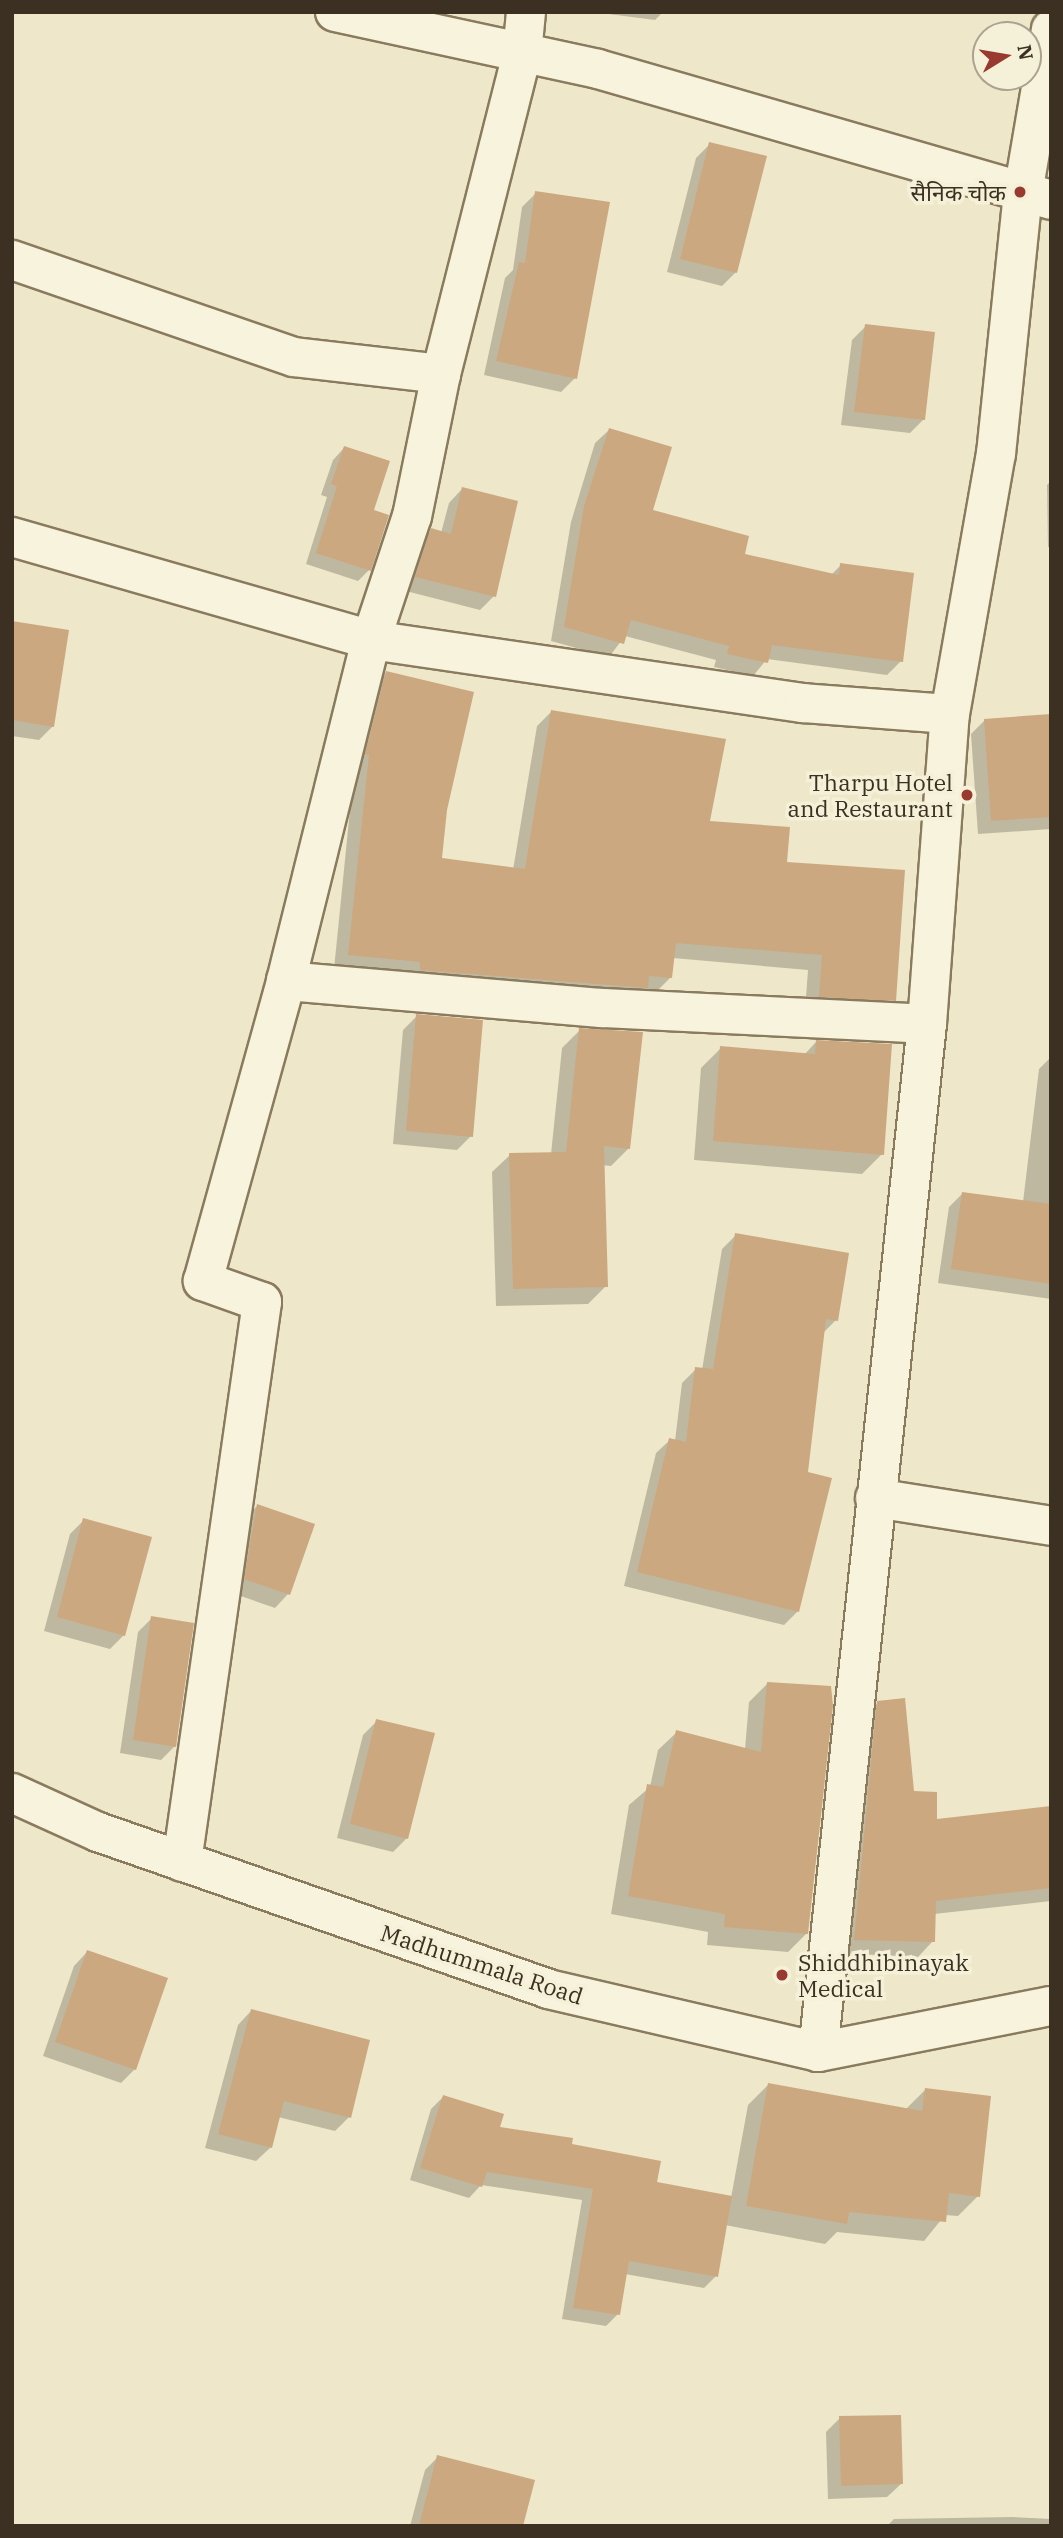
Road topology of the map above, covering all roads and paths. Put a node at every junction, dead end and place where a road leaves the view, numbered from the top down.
1 (335, 12) edge
2 (526, 12) edge
3 (1051, 29) edge
4 (522, 54) junction
5 (1037, 196) edge
6 (12, 260) edge
7 (442, 374) junction
8 (12, 537) edge
9 (371, 639) junction
10 (950, 714) junction
11 (286, 981) junction
12 (927, 1024) junction
13 (875, 1498) junction
14 (1051, 1526) edge
15 (12, 1793) edge
16 (182, 1861) junction
17 (1051, 2006) edge
18 (818, 2052) junction

1 - 4 street
2 - 4 street
3 - 5 street
4 - 5 street
4 - 7 street
5 - 10 street
6 - 7 street
7 - 9 street
8 - 9 street
9 - 10 street
9 - 11 street
10 - 12 street
11 - 12 street
11 - 16 street
12 - 13 street
13 - 14 street
13 - 18 street
15 - 16 street, Madhummala Road
16 - 18 street, Madhummala Road
17 - 18 street, Madhummala Road

